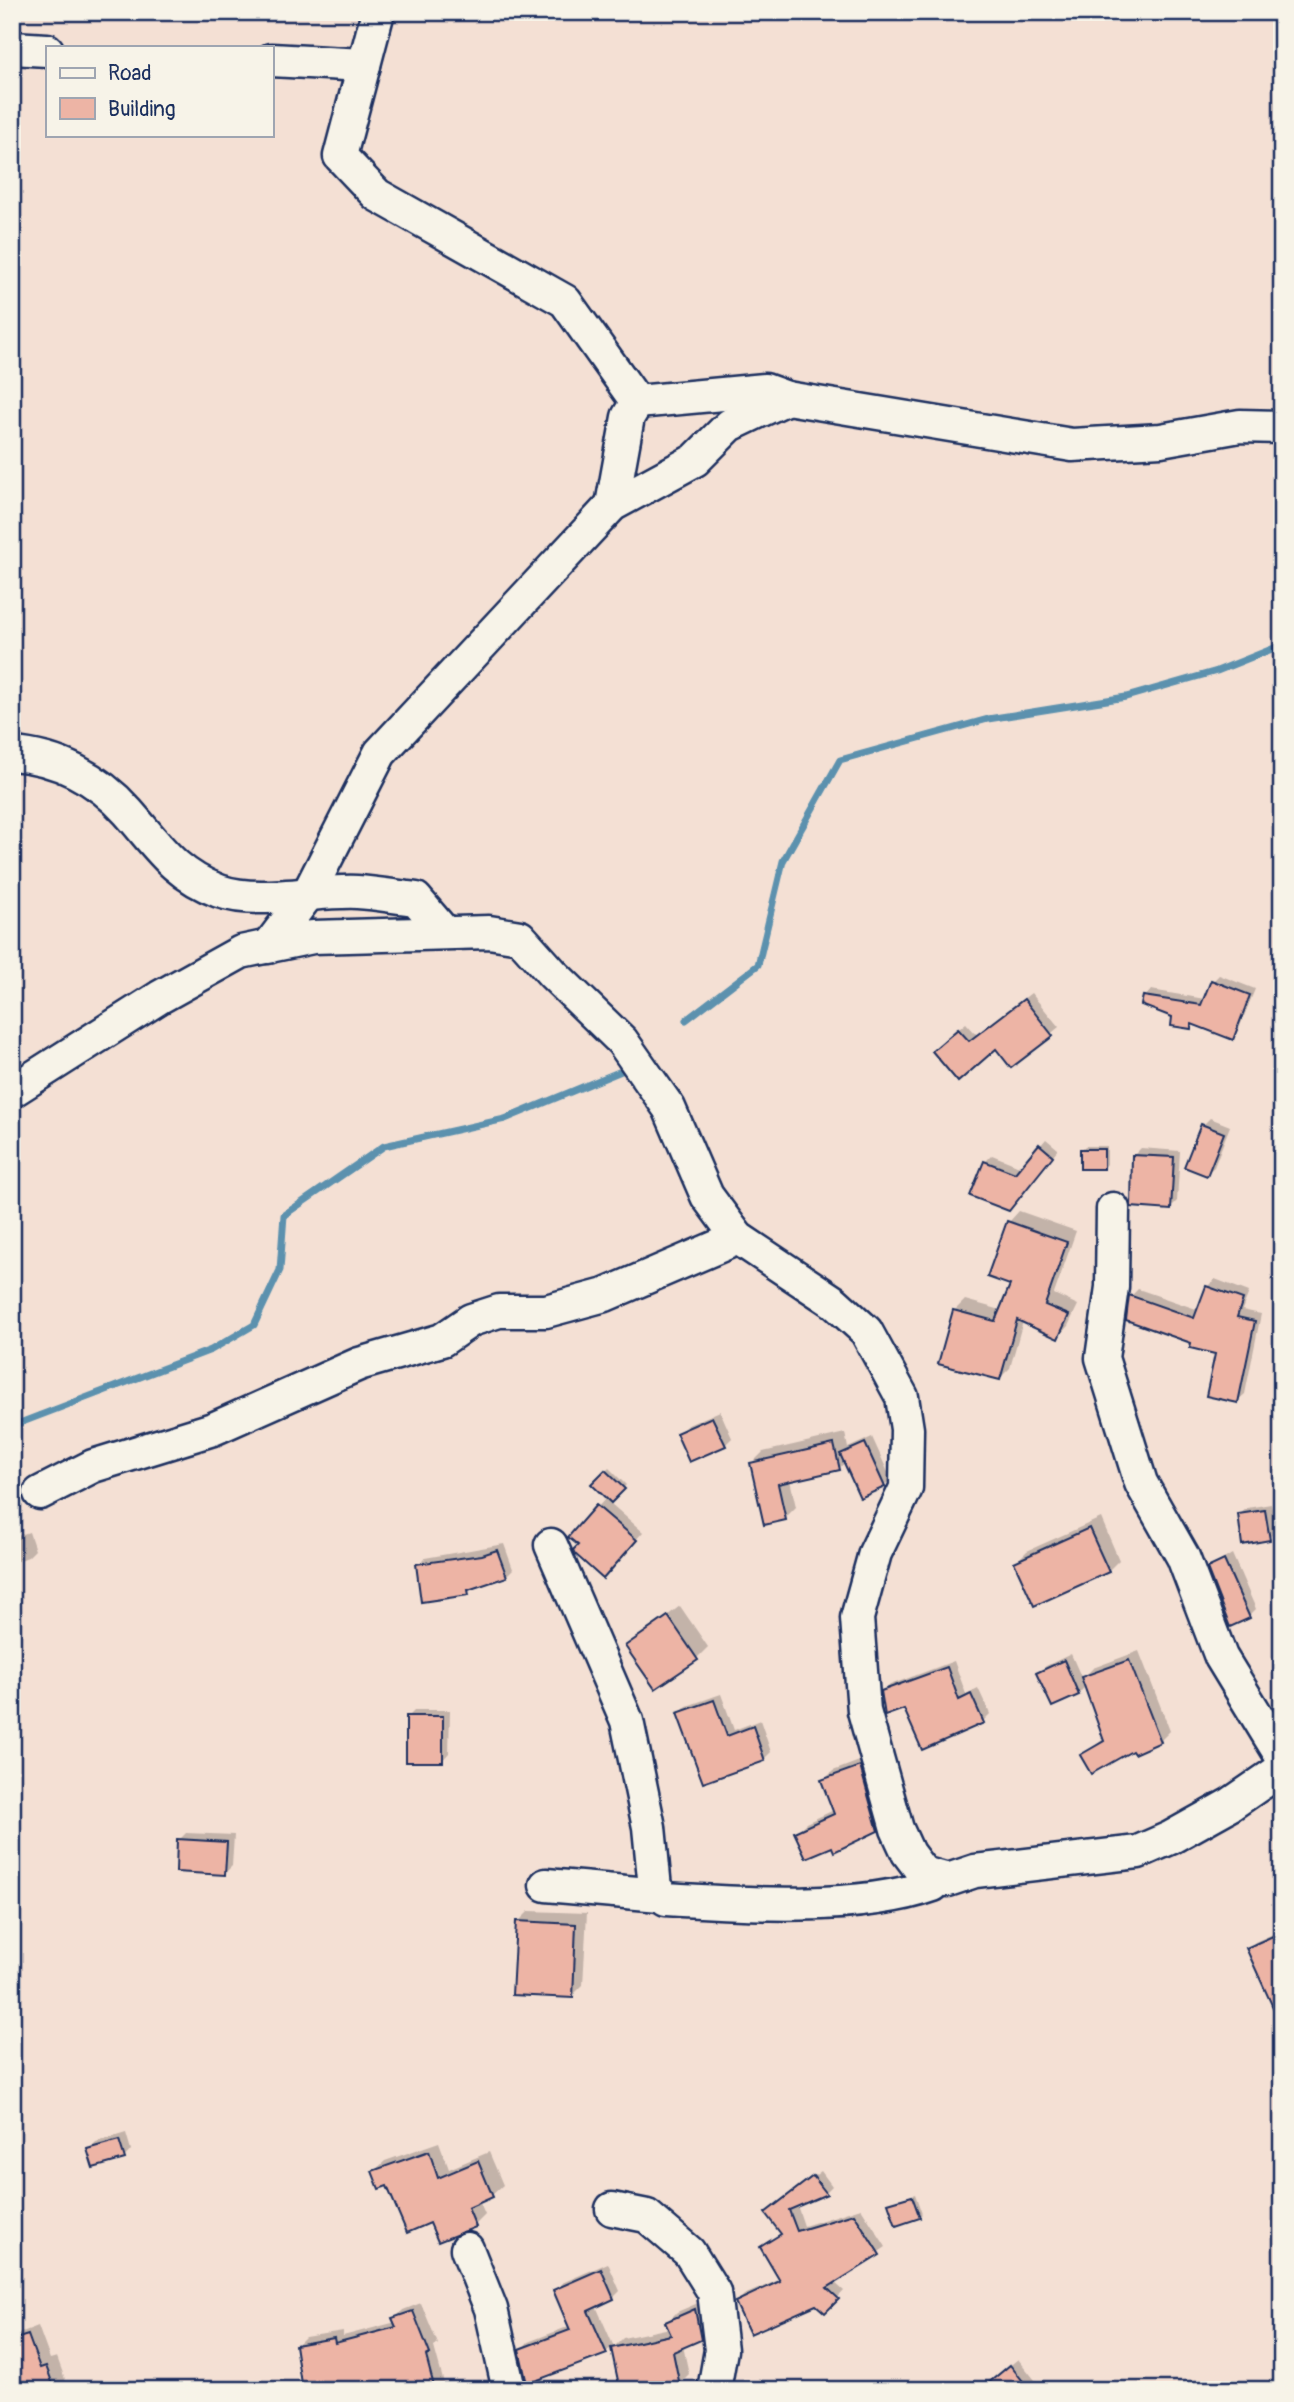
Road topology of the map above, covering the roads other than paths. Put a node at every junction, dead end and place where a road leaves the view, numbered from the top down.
1 (378, 12) edge
2 (12, 48) edge
3 (46, 50) edge
4 (273, 60) edge
5 (364, 65) junction
6 (787, 398) junction
7 (637, 402) junction
8 (1282, 427) edge
9 (612, 505) junction
10 (12, 754) edge
11 (307, 894) junction
12 (444, 932) junction
13 (268, 947) junction
14 (12, 1091) edge
15 (1113, 1209) dead end
16 (738, 1238) junction
17 (40, 1493) dead end
18 (551, 1545) dead end
19 (1282, 1757) edge
20 (1282, 1769) edge
21 (932, 1877) junction
22 (546, 1885) dead end
23 (660, 1895) junction
24 (612, 2209) dead end
25 (467, 2249) dead end
26 (509, 2390) edge
27 (714, 2390) edge

1 - 5 street
2 - 3 street
4 - 5 street
5 - 7 street
6 - 7 street
6 - 8 street
6 - 9 street
7 - 9 street
9 - 11 street
10 - 11 street
11 - 12 street
11 - 13 street
12 - 13 street
12 - 16 street
13 - 14 street
15 - 19 street
16 - 17 street
16 - 21 street
18 - 23 street
20 - 21 street
21 - 23 street
22 - 23 street
24 - 27 street
25 - 26 street

